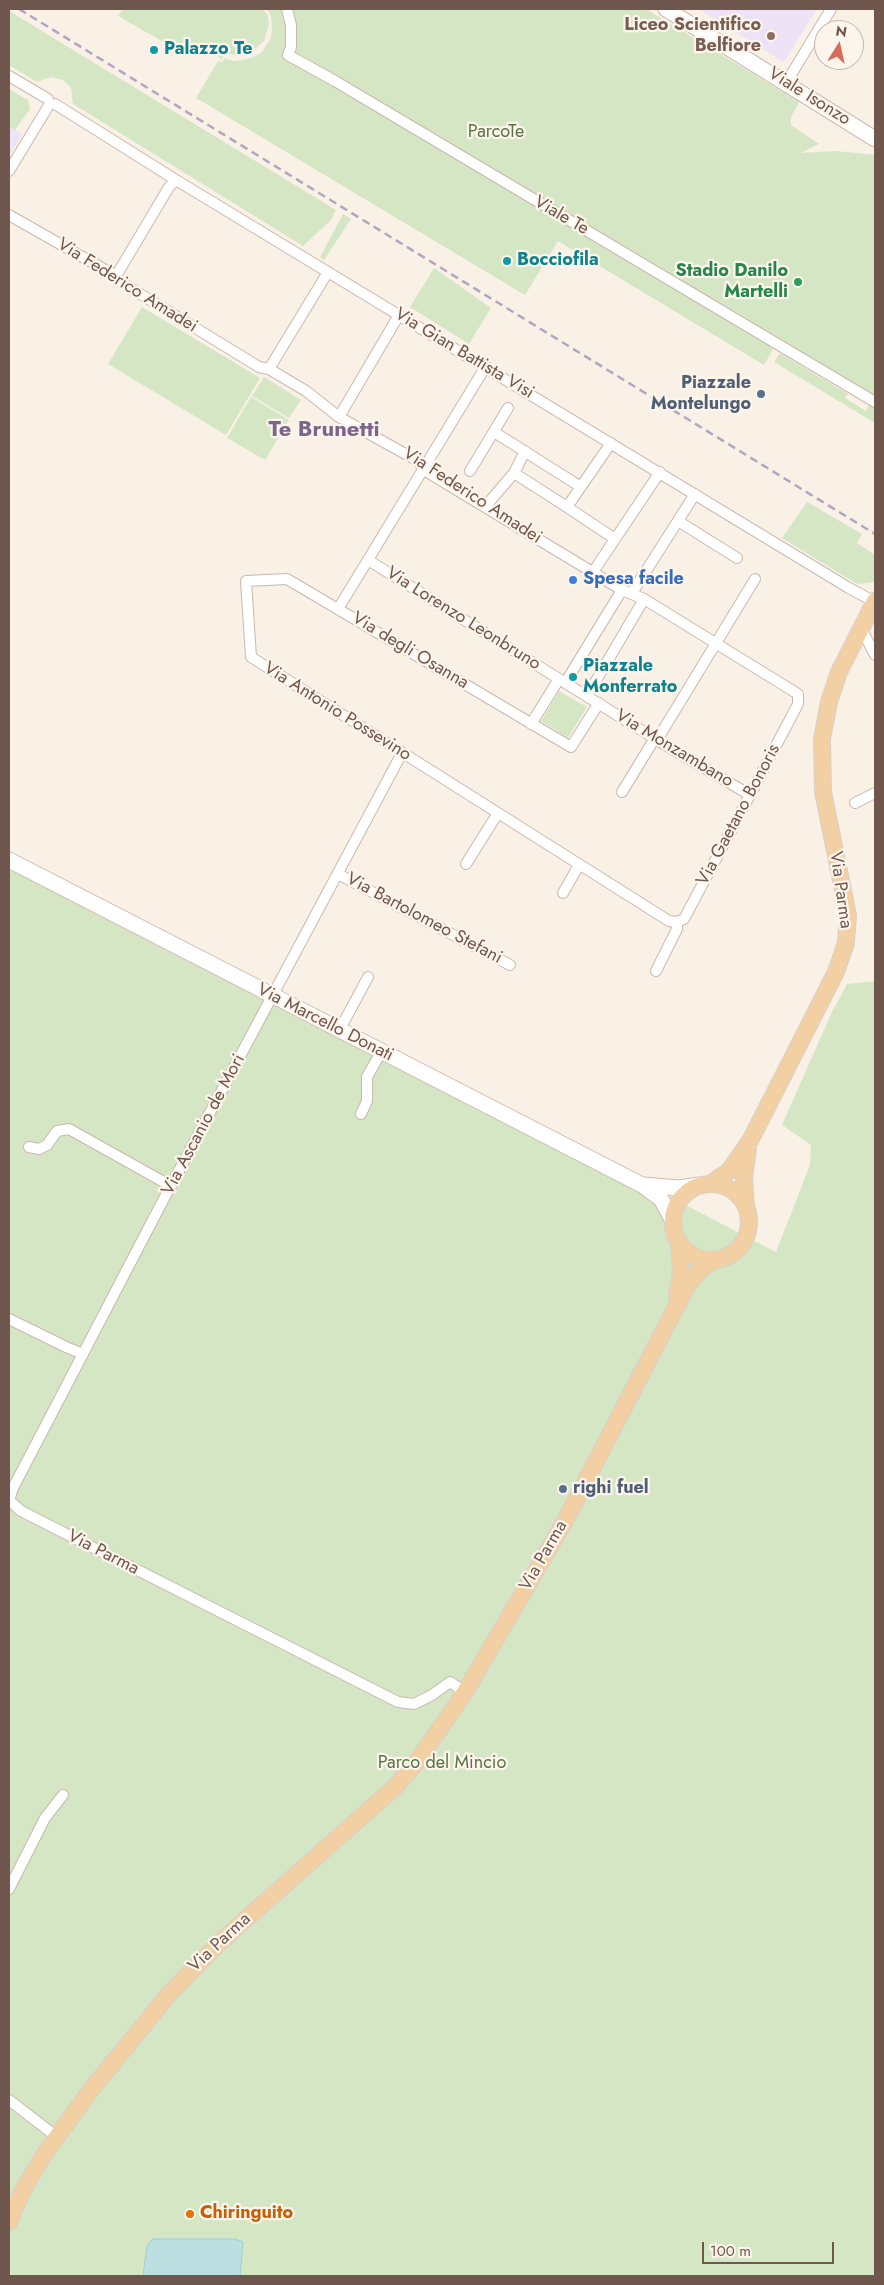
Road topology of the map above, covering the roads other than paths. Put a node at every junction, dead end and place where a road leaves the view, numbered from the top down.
1 (287, 9) edge
2 (666, 9) edge
3 (831, 9) edge
4 (9, 76) edge
5 (786, 83) junction
6 (51, 103) junction
7 (875, 139) edge
8 (9, 171) edge
9 (176, 180) junction
10 (9, 215) edge
11 (328, 272) junction
12 (116, 276) junction
13 (399, 315) junction
14 (486, 366) junction
15 (269, 369) junction
16 (875, 402) edge
17 (508, 408) dead end
18 (339, 417) junction
19 (494, 432) junction
20 (611, 443) junction
21 (525, 451) junction
22 (424, 470) junction
23 (470, 470) dead end
24 (660, 472) junction
25 (514, 473) junction
26 (582, 487) junction
27 (695, 494) junction
28 (486, 507) junction
29 (568, 507) junction
30 (678, 521) junction
31 (615, 538) junction
32 (737, 558) dead end
33 (368, 560) junction
34 (593, 572) junction
35 (287, 579) joint
36 (755, 579) dead end
37 (627, 591) junction
38 (644, 599) junction
39 (875, 601) edge
40 (338, 609) junction
41 (861, 628) junction
42 (715, 644) junction
43 (875, 655) edge
44 (562, 681) junction
45 (587, 696) junction
46 (599, 703) junction
47 (798, 704) joint
48 (531, 724) junction
49 (656, 739) junction
50 (402, 753) junction
51 (622, 792) dead end
52 (875, 793) edge
53 (750, 795) junction
54 (855, 803) dead end
55 (498, 813) junction
56 (9, 860) edge
57 (466, 864) dead end
58 (580, 865) junction
59 (338, 874) junction
60 (563, 893) dead end
61 (677, 922) junction
62 (510, 965) dead end
63 (656, 971) dead end
64 (368, 978) dead end
65 (272, 997) junction
66 (339, 1031) junction
67 (381, 1052) junction
68 (361, 1114) dead end
69 (751, 1139) junction
70 (29, 1147) dead end
71 (642, 1185) junction
72 (705, 1185) junction
73 (171, 1186) junction
74 (746, 1207) junction
75 (672, 1220) junction
76 (679, 1244) junction
77 (716, 1260) junction
78 (673, 1311) junction
79 (9, 1319) edge
80 (84, 1354) junction
81 (9, 1500) edge
82 (465, 1692) junction
83 (62, 1795) dead end
84 (9, 1889) edge
85 (9, 2100) edge
86 (57, 2137) junction
87 (9, 2222) edge

1 - 16 street, Viale Te
2 - 5 street, Viale Isonzo
3 - 5 street
4 - 6 street, Via Gian Battista Visi
5 - 7 street, Viale Isonzo
6 - 8 street
6 - 9 street, Via Gian Battista Visi
9 - 11 street, Via Gian Battista Visi
9 - 12 street
10 - 12 street, Via Federico Amadei
11 - 13 street, Via Gian Battista Visi
11 - 15 street
12 - 15 street, Via Federico Amadei
13 - 14 street, Via Gian Battista Visi
13 - 18 street
14 - 20 street, Via Gian Battista Visi
14 - 22 street
15 - 18 street, Via Federico Amadei
17 - 19 street
18 - 22 street, Via Federico Amadei
19 - 21 street
19 - 23 street
20 - 24 street, Via Gian Battista Visi
20 - 26 street
21 - 25 street
21 - 26 street
22 - 28 street, Via Federico Amadei
22 - 33 street
24 - 27 street, Via Gian Battista Visi
24 - 31 street
25 - 28 street
25 - 29 street
26 - 29 street
27 - 30 street
27 - 39 street, Via Gian Battista Visi
28 - 34 street, Via Federico Amadei
29 - 31 street
30 - 32 street
30 - 37 street
31 - 34 street
33 - 40 street
33 - 44 street, Via Lorenzo Leonbruno
34 - 37 street, Via Federico Amadei
35 - 40 street, Via degli Osanna
35 - 50 street, Via Antonio Possevino
36 - 42 street
37 - 38 street, Via Federico Amadei
37 - 44 street
38 - 42 street, Via Federico Amadei
38 - 45 street
39 - 41 main road, Via Parma
40 - 48 street, Via degli Osanna
41 - 43 street
41 - 69 main road, Via Parma
42 - 47 street, Via Federico Amadei
42 - 49 street
44 - 45 street, Via Lorenzo Leonbruno
44 - 48 street
45 - 46 street, Via Monzambano
46 - 48 street, Via degli Osanna
46 - 49 street, Via Monzambano
47 - 53 street, Via Gaetano Bonoris
49 - 51 street
49 - 53 street, Via Monzambano
50 - 55 street, Via Antonio Possevino
50 - 59 street, Via Ascanio de Mori
52 - 54 street
53 - 61 street, Via Gaetano Bonoris
55 - 57 street
55 - 58 street, Via Antonio Possevino
56 - 65 street, Via Marcello Donati
58 - 60 street
58 - 61 street, Via Antonio Possevino
59 - 62 street, Via Bartolomeo Stefani
59 - 65 street, Via Ascanio de Mori
61 - 63 street
64 - 66 street
65 - 66 street, Via Marcello Donati
65 - 73 street, Via Ascanio de Mori
66 - 67 street, Via Marcello Donati
67 - 68 street
67 - 71 street, Via Marcello Donati
69 - 72 main road, Via Parma
69 - 74 main road, Via Parma
70 - 73 street
71 - 72 street, Via Marcello Donati
71 - 75 street, Via Marcello Donati
72 - 74 main road
72 - 75 main road
73 - 80 street, Via Ascanio de Mori
74 - 77 main road
75 - 76 main road
76 - 77 main road
76 - 78 main road, Via Parma
77 - 78 main road, Via Parma
78 - 82 main road, Via Parma
79 - 80 street
80 - 81 street, Via Ascanio de Mori
81 - 82 street, Via Parma
82 - 86 main road, Via Parma
83 - 84 street
85 - 86 street
86 - 87 main road, Via Parma

